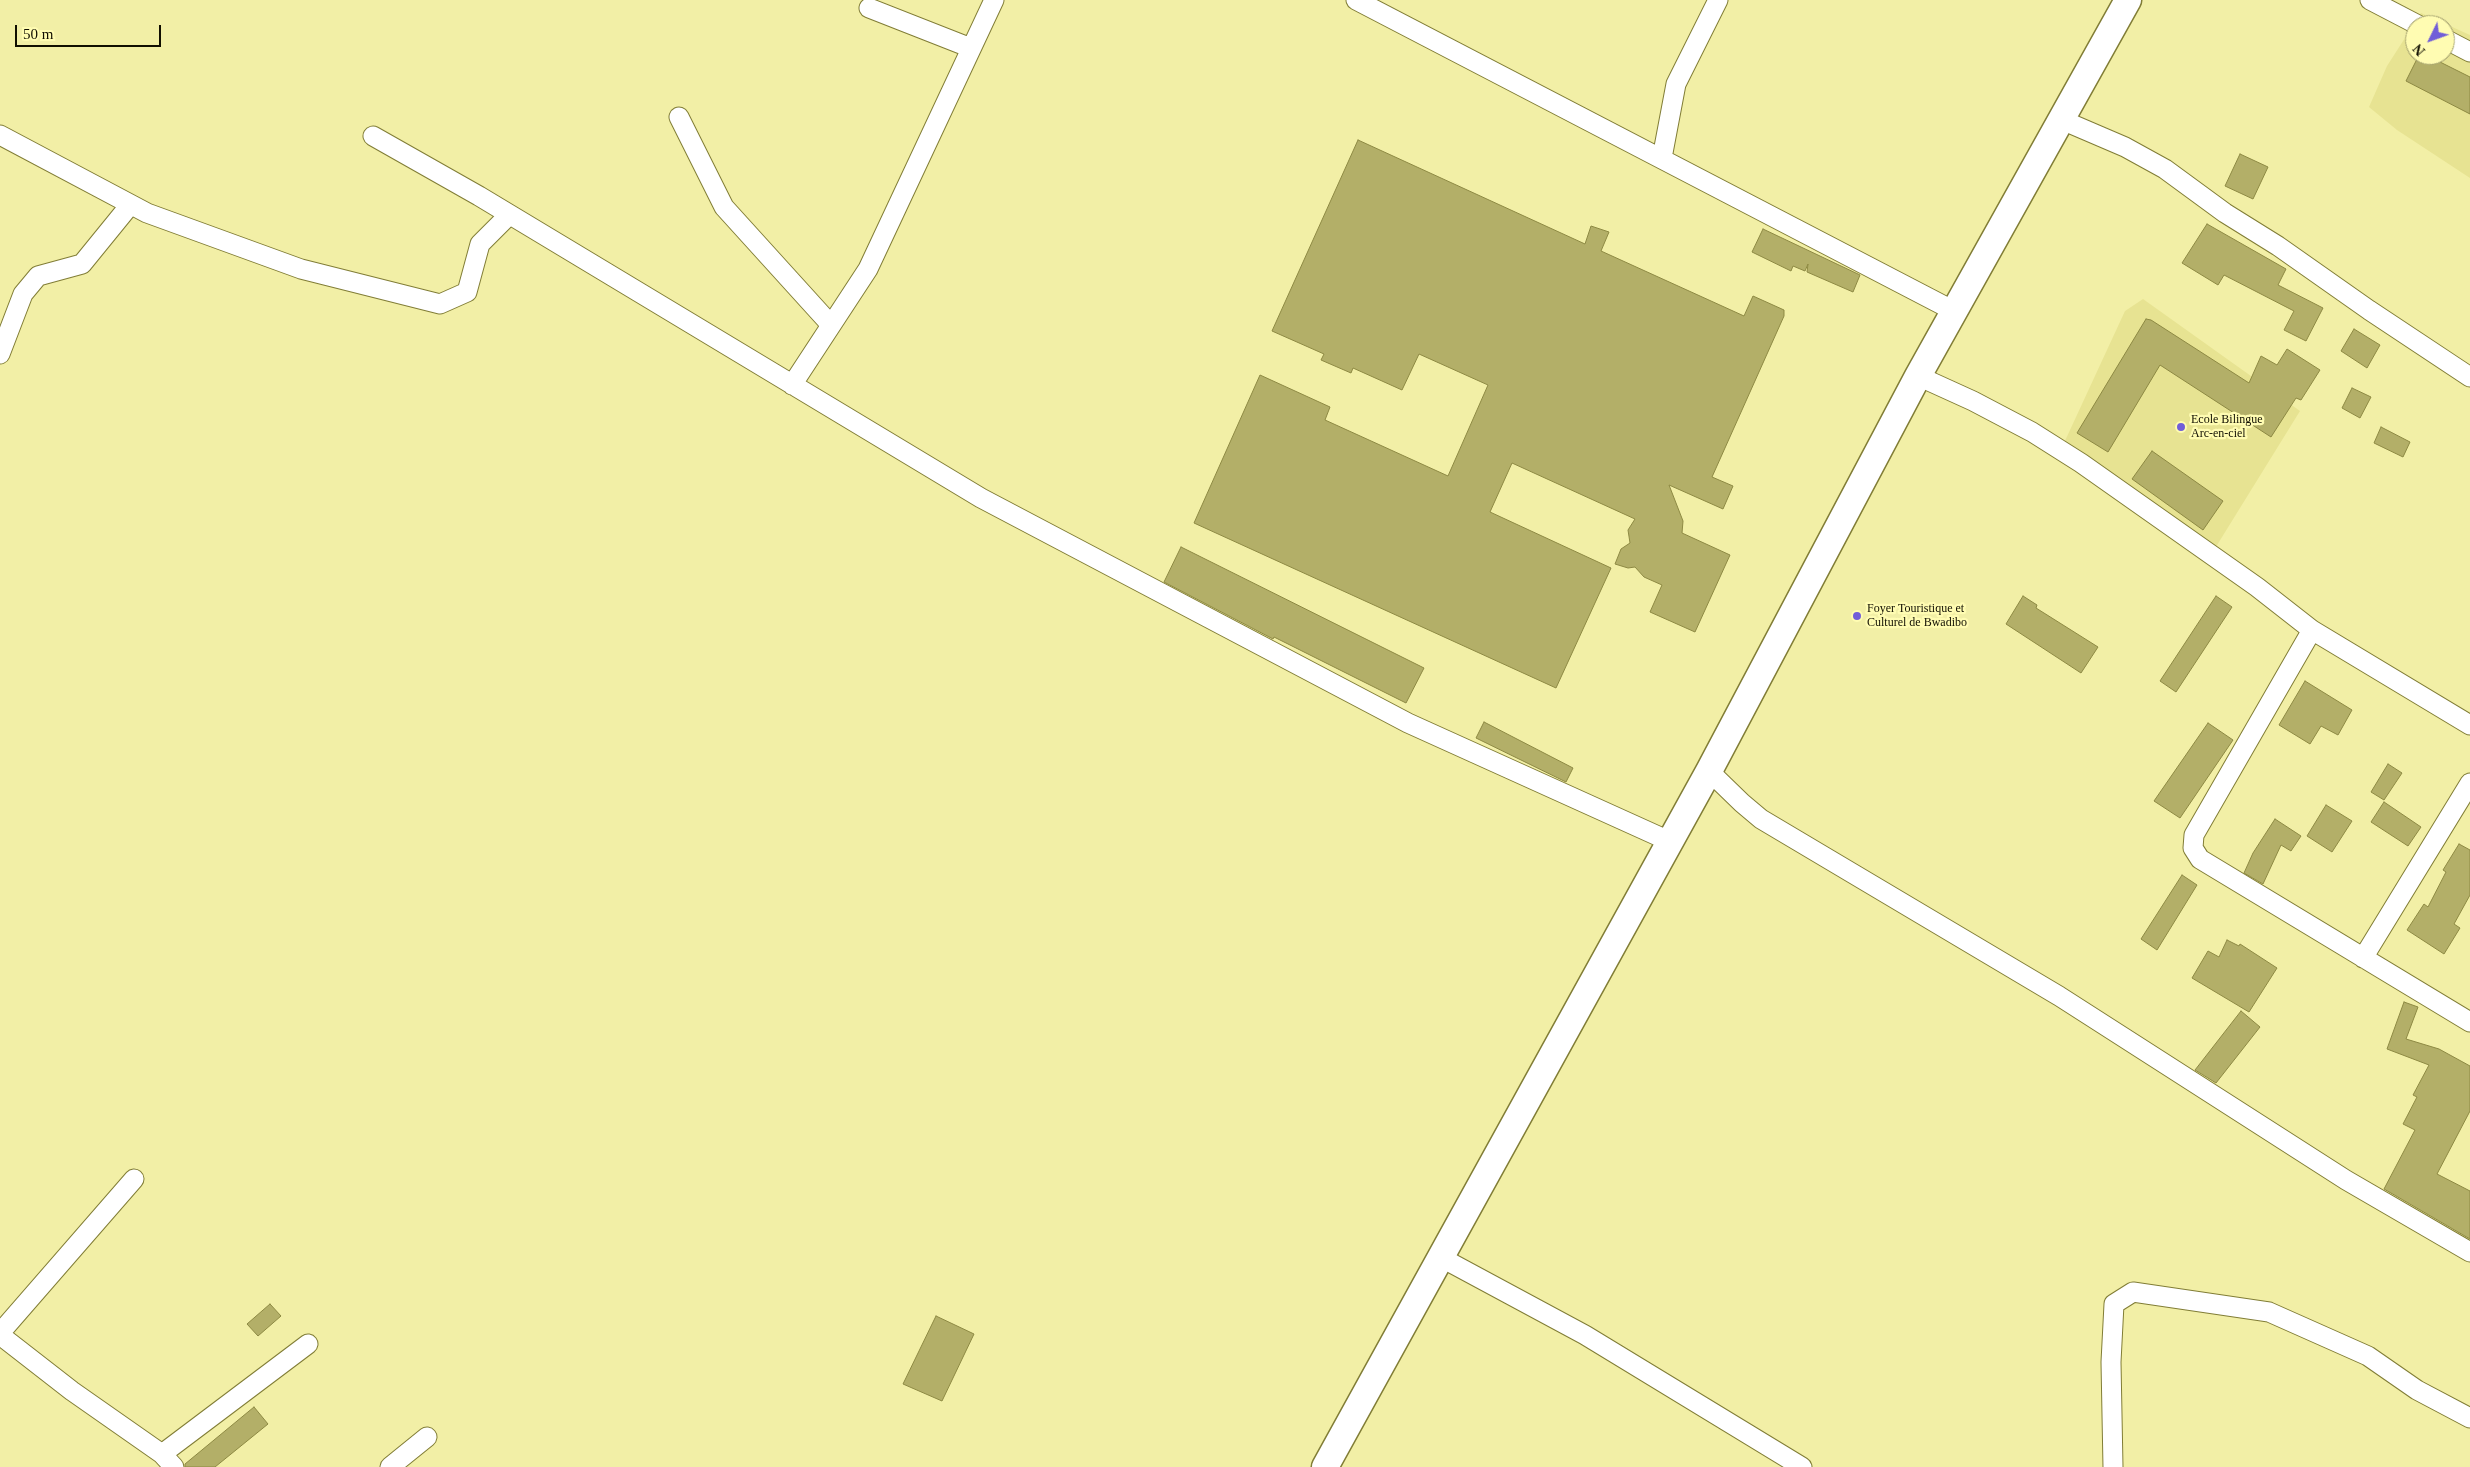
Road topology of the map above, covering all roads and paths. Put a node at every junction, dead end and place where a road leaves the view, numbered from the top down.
1 (994, 0) edge
2 (1356, 0) edge
3 (1718, 0) edge
4 (2128, 0) edge
5 (2370, 0) edge
6 (869, 8) dead end
7 (2405, 18) edge
8 (2455, 44) edge
9 (971, 48) junction
10 (2470, 52) edge
11 (679, 117) dead end
12 (2062, 120) junction
13 (0, 135) edge
14 (373, 136) dead end
15 (1662, 158) junction
16 (130, 205) junction
17 (509, 215) junction
18 (1954, 310) junction
19 (831, 325) junction
20 (0, 354) edge
21 (1918, 376) junction
22 (2470, 377) edge
23 (792, 384) junction
24 (2312, 630) junction
25 (2470, 725) edge
26 (1709, 771) junction
27 (2470, 783) edge
28 (1669, 841) junction
29 (2362, 958) junction
30 (2470, 1022) edge
31 (134, 1179) dead end
32 (2470, 1252) edge
33 (1440, 1257) junction
34 (0, 1334) edge
35 (308, 1344) dead end
36 (2470, 1418) edge
37 (427, 1437) dead end
38 (168, 1460) edge
39 (390, 1467) edge
40 (1326, 1467) edge
41 (1802, 1467) edge
42 (2113, 1467) edge

1 - 9 street
2 - 15 street
3 - 15 street
4 - 12 main road
5 - 7 street
6 - 9 street
8 - 10 street
9 - 19 street
11 - 19 street
12 - 18 main road
12 - 22 street
13 - 16 street
14 - 17 street
15 - 18 street
16 - 17 street
16 - 20 street
17 - 23 street
18 - 21 main road
19 - 23 street
21 - 24 street
21 - 26 main road
23 - 28 street
24 - 25 street
24 - 29 street
26 - 28 main road
26 - 32 street
27 - 29 street
28 - 33 main road
29 - 30 street
31 - 34 street
33 - 40 main road
33 - 41 street
34 - 38 street
35 - 38 street
36 - 42 street
37 - 39 street

